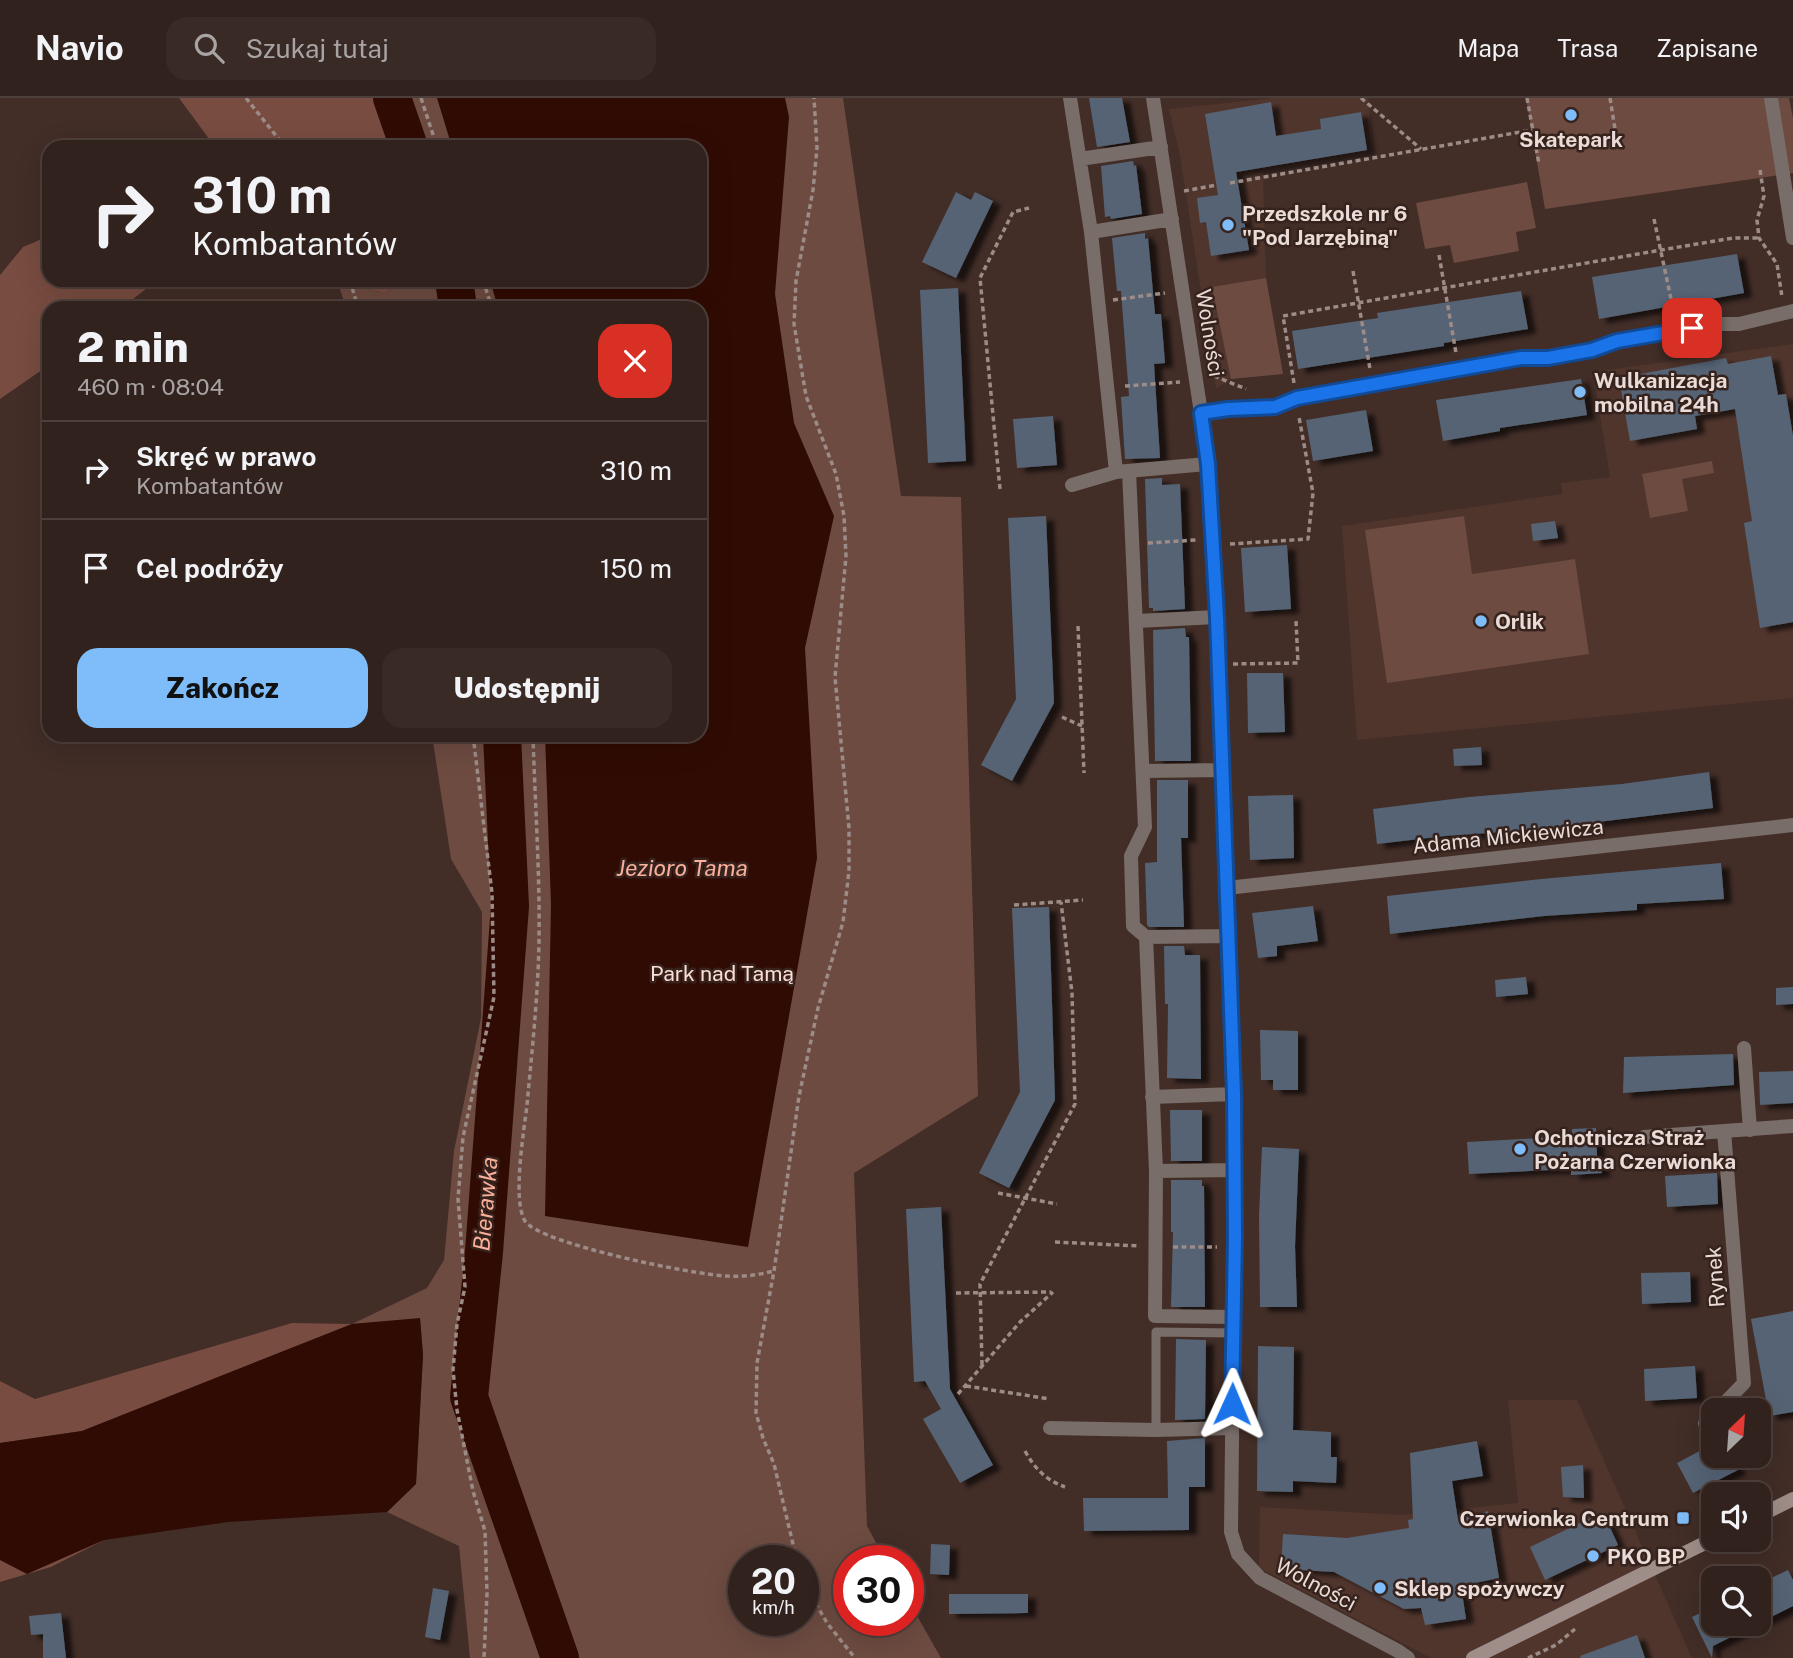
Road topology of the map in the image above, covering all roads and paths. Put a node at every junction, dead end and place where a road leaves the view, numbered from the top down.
1 (246, 98) edge
2 (421, 98) edge
3 (814, 98) edge
4 (1070, 98) edge
5 (1153, 98) edge
6 (1361, 98) edge
7 (1527, 98) edge
8 (1610, 98) edge
9 (1771, 98) edge
10 (1532, 130) junction
11 (1616, 135) dead end
12 (279, 140) edge
13 (435, 140) edge
14 (1161, 147) junction
15 (1421, 149) junction
16 (1080, 159) junction
17 (1539, 164) dead end
18 (1760, 170) dead end
19 (1230, 183) dead end
20 (1217, 185) dead end
21 (1181, 192) dead end
22 (1029, 208) dead end
23 (1172, 219) junction
24 (1654, 219) dead end
25 (1091, 233) junction
26 (1759, 238) junction
27 (1793, 238) edge
28 (1661, 250) junction
29 (1439, 255) dead end
30 (1353, 271) dead end
31 (1445, 288) junction
32 (1170, 292) dead end
33 (1782, 299) dead end
34 (1099, 302) junction
35 (1359, 303) junction
36 (1793, 311) edge
37 (1675, 318) dead end
38 (1456, 356) dead end
39 (1371, 372) dead end
40 (1203, 377) junction
41 (1294, 385) dead end
42 (1108, 387) junction
43 (1252, 392) dead end
44 (1298, 411) dead end
45 (1201, 413) junction
46 (1208, 464) junction
47 (1123, 472) junction
48 (1072, 485) dead end
49 (1000, 489) dead end
50 (1201, 539) dead end
51 (1133, 544) junction
52 (1227, 544) dead end
53 (1217, 617) junction
54 (1137, 621) junction
55 (1296, 621) dead end
56 (1078, 626) dead end
57 (1233, 664) dead end
58 (1062, 717) dead end
59 (1082, 726) junction
60 (474, 742) edge
61 (533, 742) edge
62 (1223, 770) junction
63 (1144, 771) junction
64 (1084, 773) dead end
65 (1793, 825) edge
66 (1227, 888) junction
67 (1083, 900) dead end
68 (1061, 902) junction
69 (1014, 905) dead end
70 (1228, 936) junction
71 (1146, 937) junction
72 (1744, 1048) dead end
73 (1234, 1094) junction
74 (1152, 1097) junction
75 (1793, 1126) edge
76 (1724, 1130) junction
77 (1750, 1130) junction
78 (1644, 1137) dead end
79 (1235, 1170) junction
80 (1156, 1171) junction
81 (998, 1192) dead end
82 (1026, 1198) junction
83 (1057, 1204) dead end
84 (774, 1271) junction
85 (956, 1293) dead end
86 (979, 1293) junction
87 (1234, 1317) junction
88 (1234, 1333) junction
89 (982, 1365) junction
90 (964, 1386) junction
91 (958, 1394) dead end
92 (1730, 1398) edge
93 (1050, 1399) dead end
94 (1050, 1428) dead end
95 (1232, 1428) junction
96 (1156, 1430) junction
97 (1025, 1451) dead end
98 (1065, 1487) dead end
99 (1793, 1500) edge
100 (1771, 1510) edge
101 (793, 1545) edge
102 (1701, 1545) edge
103 (819, 1609) edge
104 (1565, 1637) dead end
105 (484, 1658) edge
106 (855, 1658) edge
107 (1408, 1658) edge
108 (1474, 1658) edge
109 (1528, 1658) edge

1 - 12 path
2 - 13 path
3 - 84 path
4 - 16 street
5 - 14 street, Wolności
6 - 15 path
7 - 10 path
8 - 11 path
9 - 27 street
10 - 15 path
10 - 17 path
14 - 16 street
14 - 23 street, Wolności
15 - 19 path
16 - 25 street
18 - 26 path
20 - 21 path
22 - 49 path
23 - 25 street
23 - 40 street, Wolności
24 - 28 path
25 - 34 street
26 - 28 path
26 - 33 path
28 - 31 path
28 - 37 path
29 - 31 path
30 - 35 path
31 - 35 path
31 - 38 path
32 - 34 path
34 - 42 street
35 - 39 path
35 - 41 path
36 - 45 street
40 - 42 path
40 - 43 path
40 - 45 street, Wolności
42 - 47 street
44 - 52 path
45 - 46 street, Wolności
46 - 47 street
46 - 53 street, Wolności
47 - 48 street
47 - 51 street
50 - 51 path
51 - 54 street
53 - 54 street
53 - 62 street, Wolności
54 - 63 street
55 - 57 path
56 - 59 path
58 - 59 path
59 - 64 path
60 - 105 path
61 - 84 path
62 - 63 street
62 - 66 street, Wolności
63 - 71 street
65 - 66 street, Adama Mickiewicza
66 - 70 street, Wolności
67 - 68 path
68 - 69 path
68 - 82 path
70 - 71 street
70 - 73 street, Wolności
71 - 74 street
72 - 77 street
73 - 74 street
73 - 79 street, Wolności
74 - 80 street
75 - 77 street
76 - 77 street
76 - 78 street
76 - 92 street, Rynek
79 - 80 street
79 - 87 street, Wolności
80 - 87 street
81 - 82 path
82 - 83 path
82 - 86 path
84 - 101 path
85 - 86 path
86 - 89 path
86 - 89 path
87 - 88 street, Wolności
88 - 95 street, Wolności
88 - 96 lane
89 - 90 path
90 - 91 path
90 - 93 path
94 - 96 street
95 - 96 street
95 - 107 street, Wolności
97 - 98 path
99 - 100 main road
102 - 108 main road
103 - 106 path
104 - 109 path

